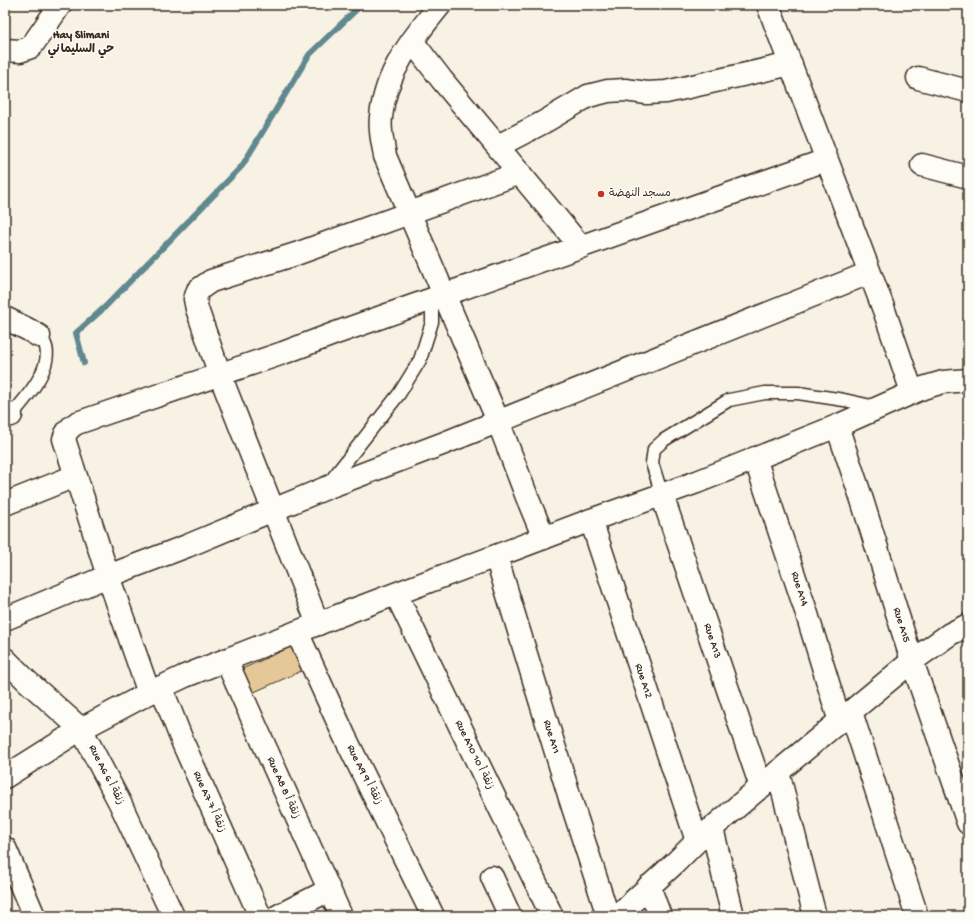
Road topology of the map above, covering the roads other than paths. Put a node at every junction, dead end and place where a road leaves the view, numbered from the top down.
1 (60, 5) edge
2 (440, 5) edge
3 (768, 5) edge
4 (412, 41) junction
5 (5, 50) edge
6 (791, 64) junction
7 (918, 78) dead end
8 (968, 92) edge
9 (498, 146) junction
10 (826, 160) junction
11 (922, 165) dead end
12 (520, 173) junction
13 (968, 177) edge
14 (410, 212) junction
15 (581, 247) junction
16 (869, 273) junction
17 (438, 298) junction
18 (5, 318) edge
19 (40, 336) joint
20 (220, 375) junction
21 (968, 380) edge
22 (912, 392) junction
23 (878, 408) junction
24 (7, 416) edge
25 (498, 421) junction
26 (837, 426) junction
27 (755, 458) junction
28 (75, 476) junction
29 (326, 488) junction
30 (662, 495) junction
31 (5, 504) edge
32 (272, 510) junction
33 (591, 520) junction
34 (544, 538) junction
35 (496, 556) junction
36 (108, 576) junction
37 (396, 594) junction
38 (5, 619) edge
39 (318, 624) junction
40 (968, 625) edge
41 (297, 632) junction
42 (5, 659) edge
43 (226, 660) junction
44 (912, 661) junction
45 (155, 690) junction
46 (845, 717) junction
47 (81, 729) junction
48 (778, 772) junction
49 (5, 777) edge
50 (761, 787) junction
51 (968, 823) edge
52 (705, 834) junction
53 (5, 848) edge
54 (492, 877) dead end
55 (648, 886) junction
56 (329, 890) junction
57 (34, 916) edge
58 (173, 916) edge
59 (260, 916) edge
60 (278, 916) edge
61 (341, 916) edge
62 (433, 916) edge
63 (510, 916) edge
64 (552, 916) edge
65 (608, 916) edge
66 (617, 916) edge
67 (660, 916) edge
68 (733, 916) edge
69 (815, 916) edge
70 (917, 916) edge

1 - 5 street
2 - 4 street
3 - 6 street
4 - 9 street
4 - 14 street
6 - 9 street
6 - 10 street
7 - 8 street
9 - 12 street
10 - 15 street, Rue A7 زنقة أ 7
10 - 16 street
11 - 13 street
12 - 14 street
12 - 15 street
14 - 17 street
14 - 20 street
15 - 17 street, Rue A7 زنقة أ 7
16 - 22 street
16 - 25 street
17 - 20 street, Rue A7 زنقة أ 7
17 - 25 street
17 - 29 lane
18 - 19 street
19 - 24 lane
20 - 28 street, Rue A7 زنقة أ 7
20 - 32 street
21 - 22 street
22 - 23 street
23 - 26 street
23 - 30 lane
25 - 29 street
25 - 34 street
26 - 27 street
26 - 44 street, Rue A15
27 - 30 street
27 - 46 street, Rue A14
28 - 31 street
28 - 36 street, Rue A7 زنقة أ 7
29 - 32 street
30 - 33 street
30 - 50 street, Rue A13
32 - 36 street
32 - 39 street
33 - 34 street
33 - 52 street, Rue A12
34 - 35 street
35 - 37 street
35 - 65 street, Rue A11
36 - 38 street
36 - 45 street, Rue A7 زنقة أ 7
37 - 39 street
37 - 64 street, Rue A10 زنقة أ 10
39 - 41 street
40 - 44 street
41 - 43 street
41 - 62 street, Rue A9 زنقة أ 9
42 - 47 street, Rue A6 زنقة أ 6
43 - 45 street
43 - 56 street, Rue A8 زنقة أ 8
44 - 46 street
44 - 51 street, Rue A15
45 - 47 street
45 - 59 street, Rue A7 زنقة أ 7
46 - 48 street
46 - 70 street, Rue A14
47 - 49 street
47 - 58 street, Rue A6 زنقة أ 6
48 - 50 street
48 - 69 street
50 - 52 street
52 - 55 street
52 - 68 street, Rue A12
53 - 57 street
54 - 63 street
55 - 66 street
55 - 67 street
56 - 60 street
56 - 61 street, Rue A8 زنقة أ 8

